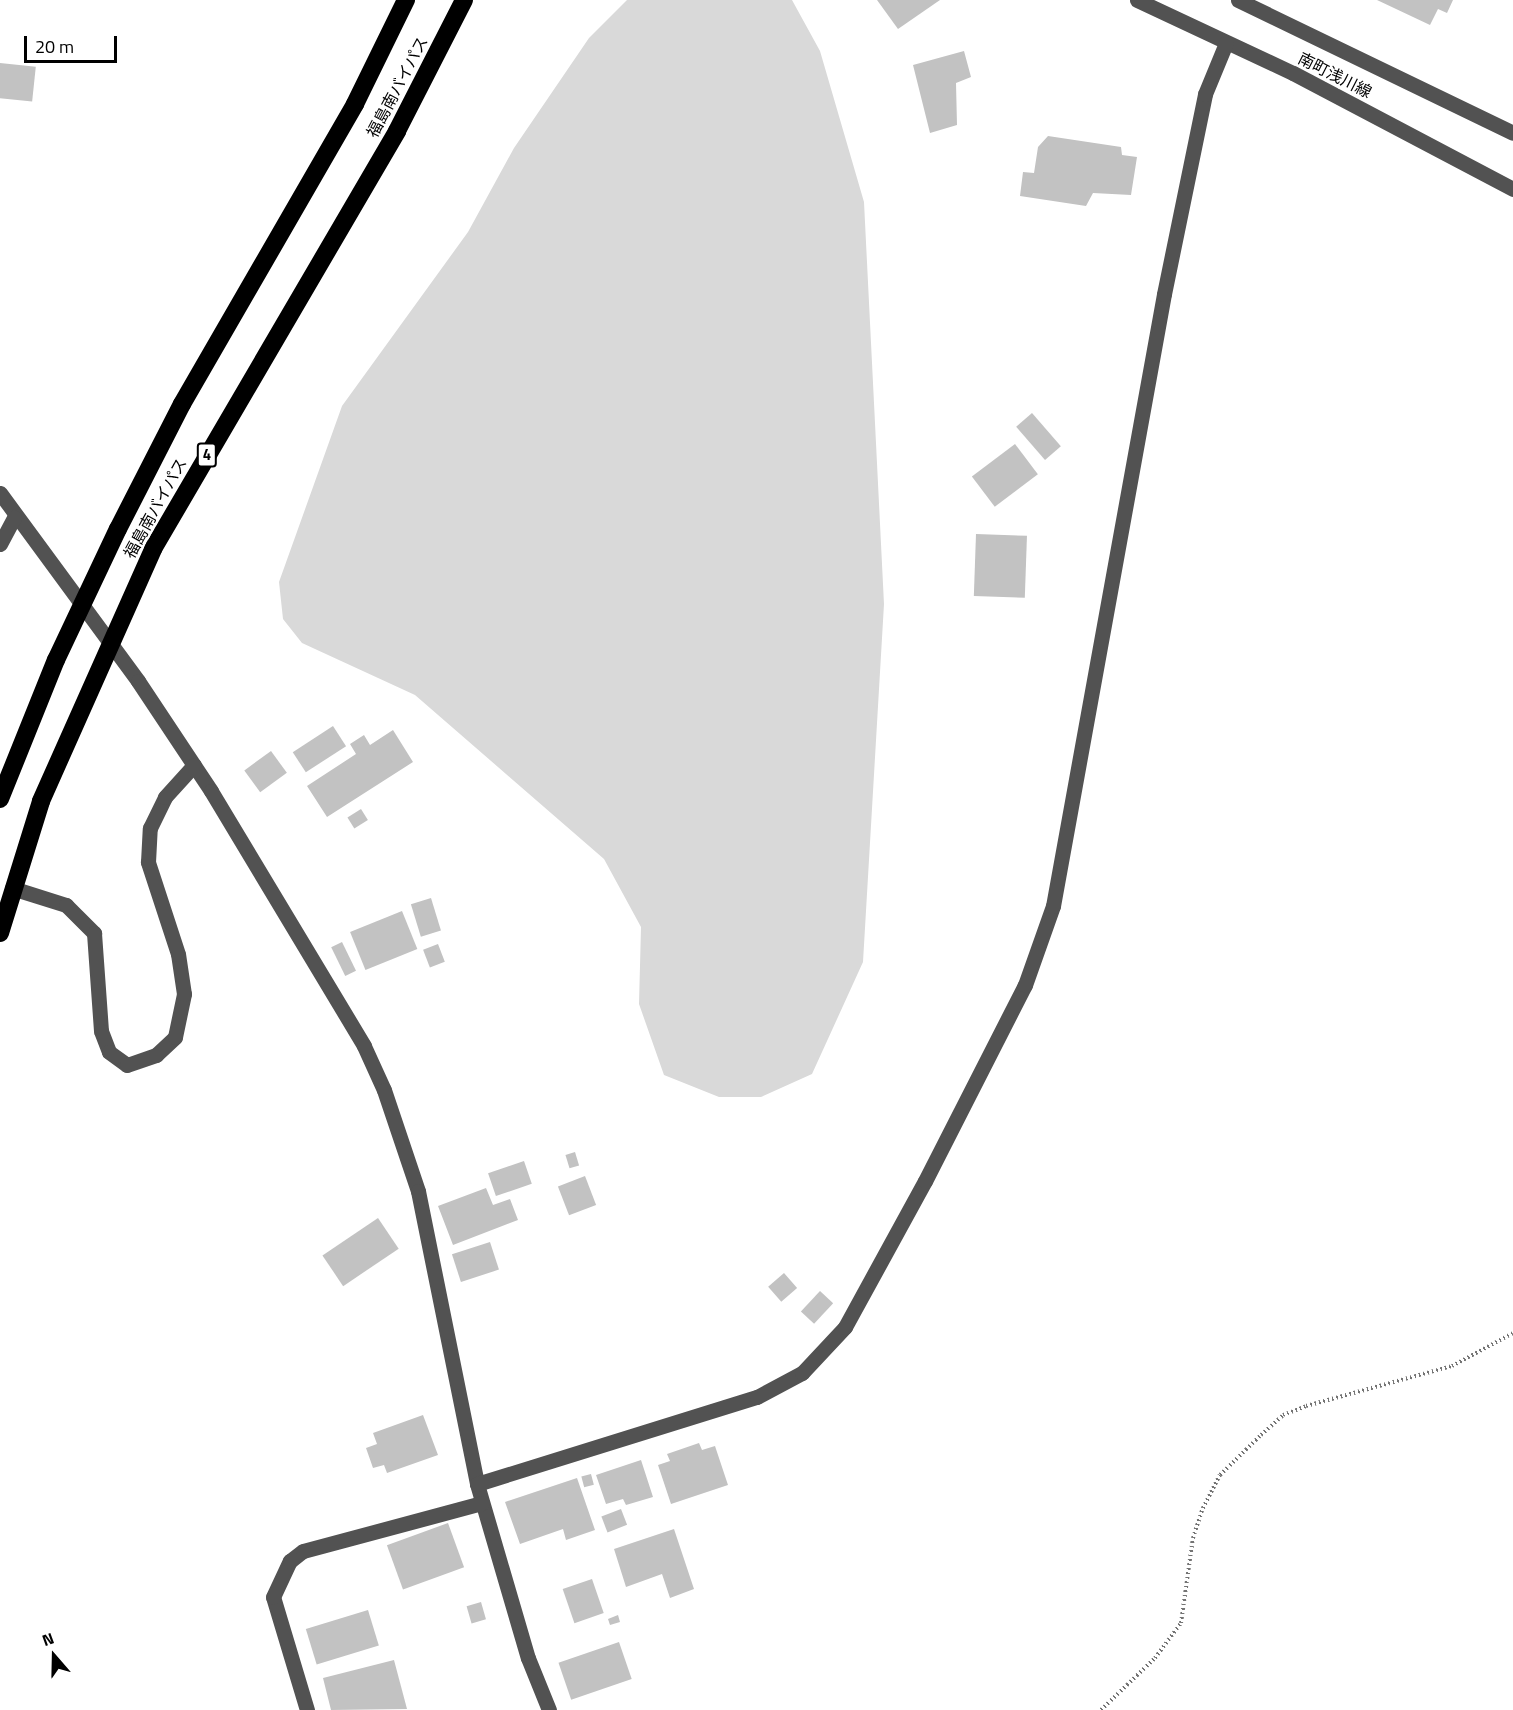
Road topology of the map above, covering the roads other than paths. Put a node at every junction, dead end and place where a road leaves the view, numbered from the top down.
1 (406, 0) edge
2 (464, 0) edge
3 (1137, 0) edge
4 (1238, 0) edge
5 (1226, 44) junction
6 (1513, 133) edge
7 (1513, 189) edge
8 (0, 493) edge
9 (14, 518) junction
10 (0, 544) edge
11 (194, 765) junction
12 (0, 798) edge
13 (12, 888) junction
14 (0, 933) edge
15 (477, 1484) junction
16 (483, 1503) junction
17 (307, 1710) edge
18 (549, 1710) edge

1 - 12 highway, 福島南バイパス
2 - 13 highway, 福島南バイパス / 4
3 - 5 street, 南町浅川線
4 - 6 street, 南町浅川線
5 - 7 street, 南町浅川線
5 - 15 street
8 - 9 street
9 - 10 street
9 - 11 street
11 - 13 street
11 - 15 street
13 - 14 highway, 福島南バイパス / 4
15 - 16 street
16 - 17 street
16 - 18 street

